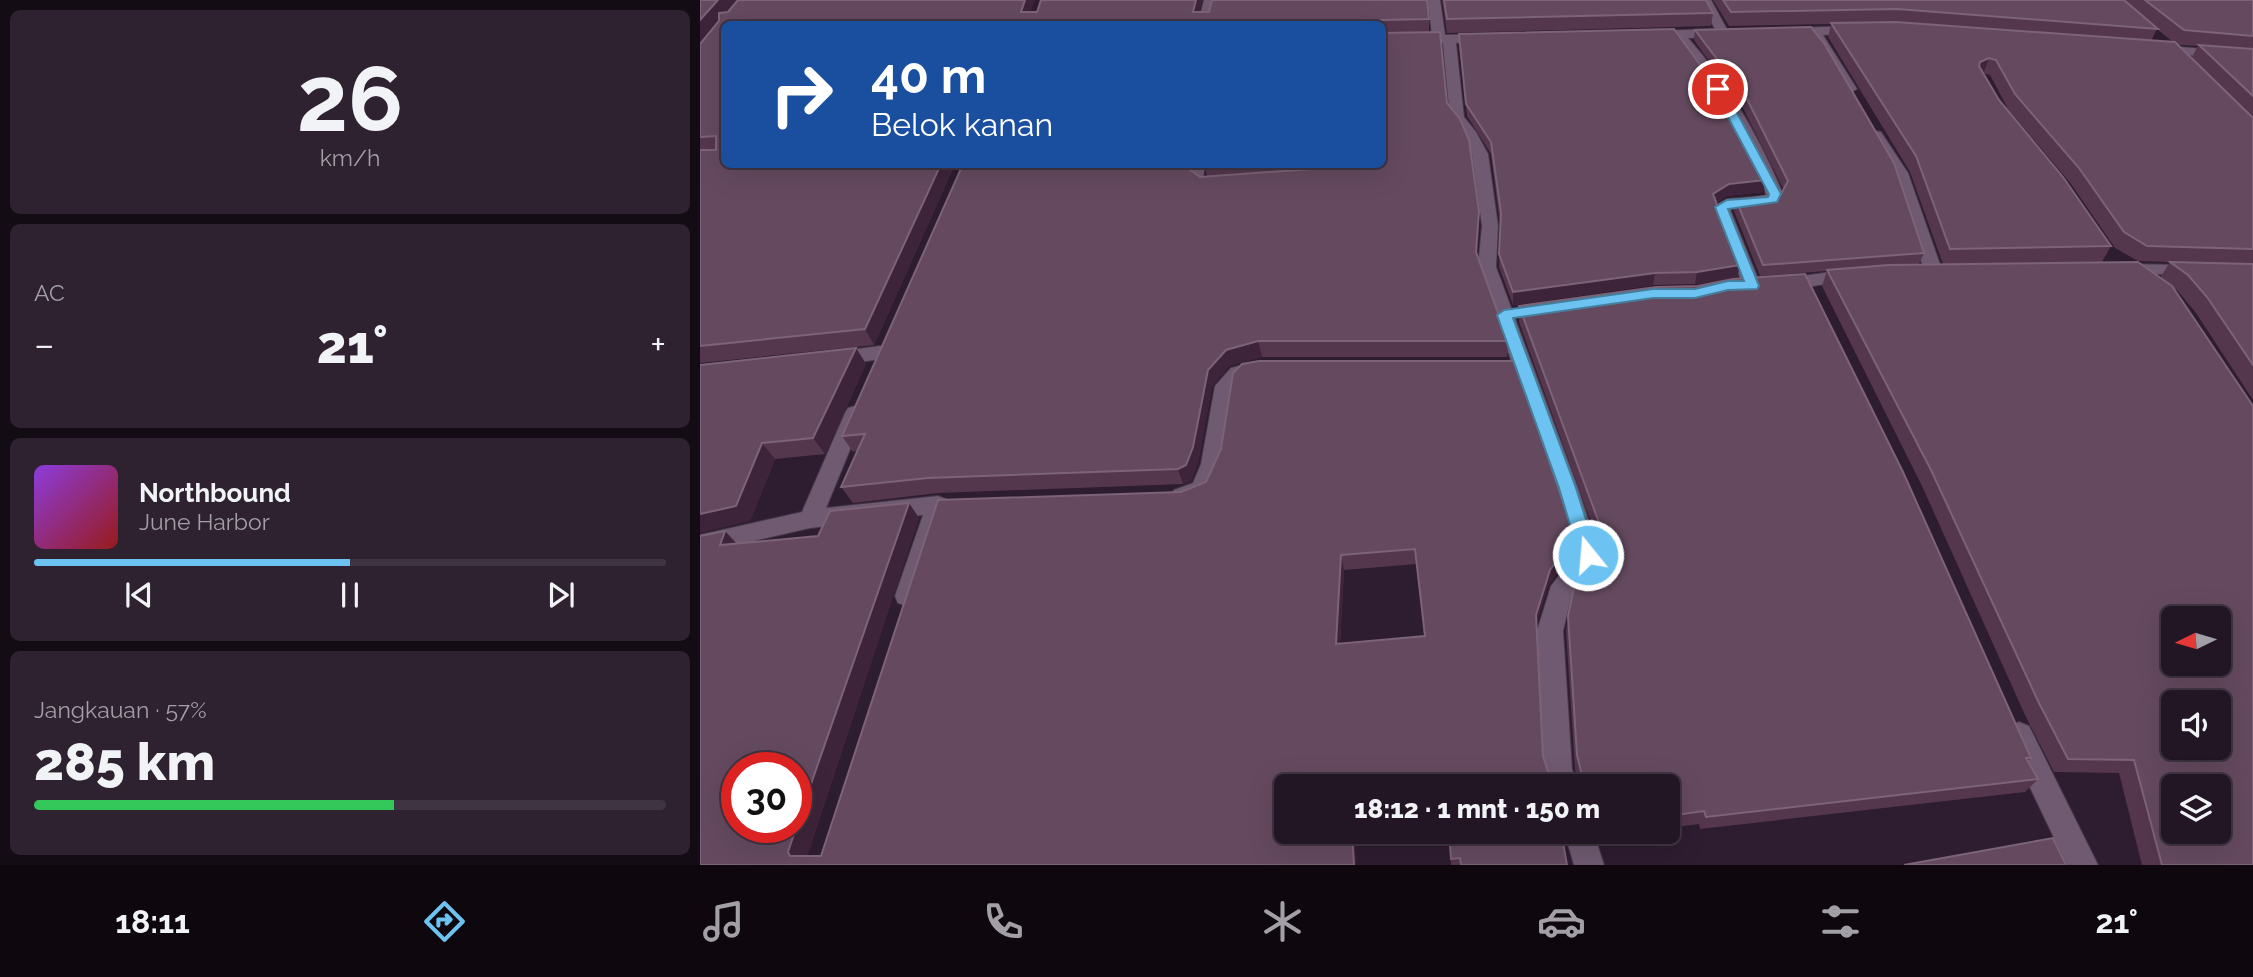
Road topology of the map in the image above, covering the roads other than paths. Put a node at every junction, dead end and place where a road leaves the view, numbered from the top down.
1 (1210, 0) edge
2 (1434, 0) edge
3 (1706, 0) edge
4 (1205, 21) edge
5 (1866, 30) edge
6 (1814, 31) junction
7 (1775, 32) edge
8 (1678, 34) junction
9 (2153, 34) edge
10 (1637, 35) edge
11 (1503, 38) edge
12 (1444, 39) junction
13 (1386, 41) edge
14 (2144, 48) edge
15 (2171, 50) junction
16 (2253, 57) edge
17 (2190, 70) edge
18 (1856, 100) edge
19 (1868, 122) edge
20 (1196, 168) edge
21 (1228, 183) edge
22 (2107, 261) edge
23 (2133, 269) junction
24 (1933, 270) edge
25 (2212, 271) edge
26 (1871, 274) edge
27 (1807, 279) junction
28 (1728, 286) edge
29 (1752, 286) junction
30 (2160, 289) edge
31 (1819, 302) edge
32 (811, 361) edge
33 (1276, 367) edge
34 (1496, 367) edge
35 (1524, 367) junction
36 (1163, 496) edge
37 (966, 504) edge
38 (938, 505) junction
39 (810, 519) junction
40 (700, 544) edge
41 (902, 613) edge
42 (2008, 712) edge
43 (1559, 774) edge
44 (1582, 844) edge
45 (1589, 865) edge
46 (2083, 865) edge

1 - 4 street
2 - 12 street
3 - 8 street
5 - 6 street
6 - 7 street
6 - 18 street
8 - 10 street
8 - 29 street
9 - 15 street
11 - 12 street
12 - 13 street
12 - 35 street
14 - 15 street
15 - 16 street
15 - 17 street
19 - 24 street
20 - 21 street
22 - 23 street
23 - 25 street
23 - 30 street
26 - 27 street
27 - 29 street
27 - 31 street
28 - 29 street
32 - 39 street
33 - 36 street
34 - 35 street
35 - 43 street
37 - 38 street
38 - 39 street
38 - 41 street
39 - 40 street
42 - 46 street
44 - 45 street

